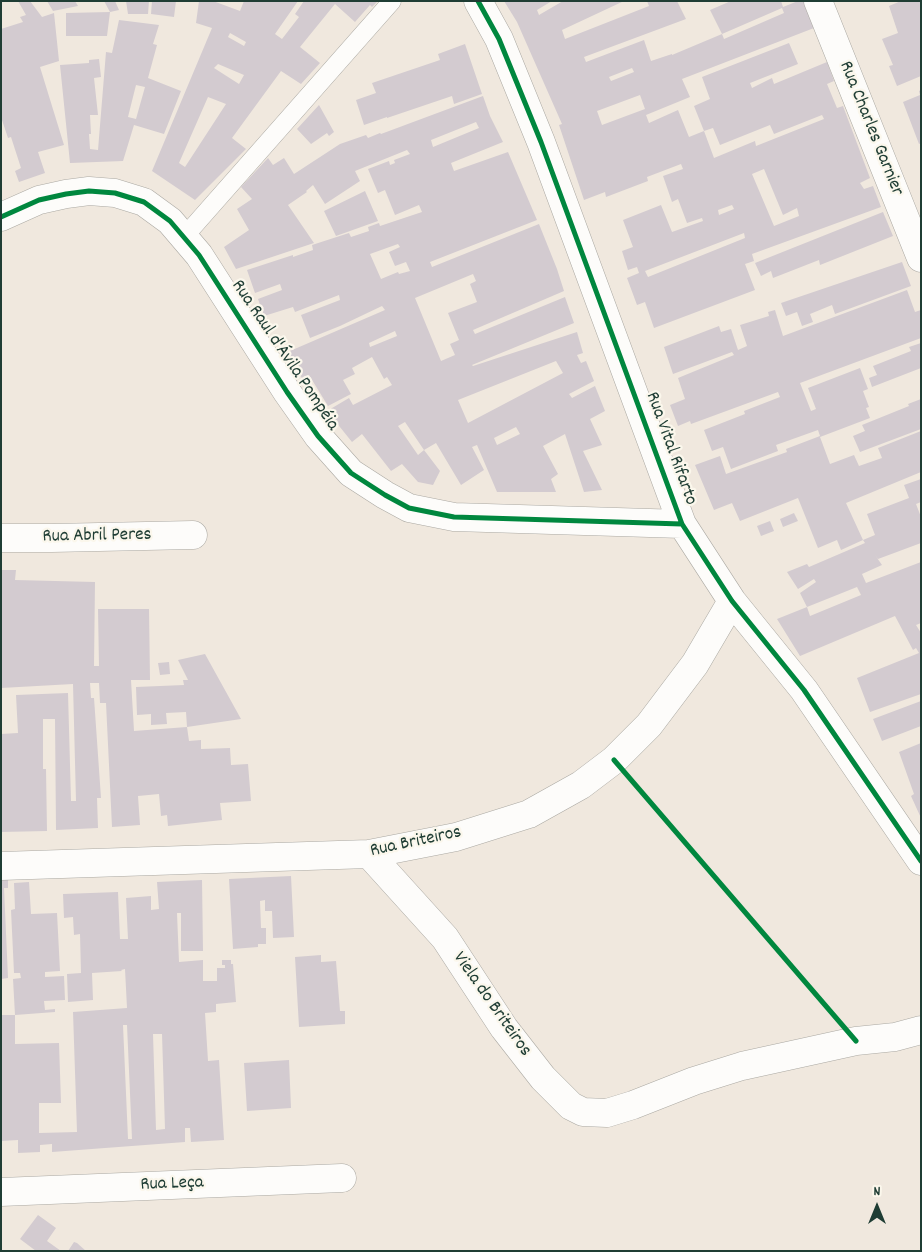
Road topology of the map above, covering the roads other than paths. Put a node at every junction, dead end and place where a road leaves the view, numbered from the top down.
1 (392, 1) edge
2 (478, 1) edge
3 (818, 1) edge
4 (1, 218) edge
5 (184, 237) junction
6 (921, 258) edge
7 (682, 524) junction
8 (193, 535) dead end
9 (1, 538) edge
10 (732, 601) junction
11 (369, 854) junction
12 (921, 861) edge
13 (1, 866) edge
14 (921, 1030) edge
15 (342, 1178) dead end
16 (1, 1192) edge

1 - 5 lane
2 - 7 street, Rua Vital Rifarto
3 - 6 street, Rua Charles Garnier
4 - 5 street, Rua Raul d'Ávila Pompéia
5 - 7 street, Rua Raul d'Ávila Pompéia
7 - 10 street, Rua Vital Rifarto
8 - 9 street, Rua Abril Peres
10 - 11 street, Rua Briteiros
10 - 12 street, Rua Vital Rifarto
11 - 13 street, Rua Briteiros
11 - 14 street, Viela do Briteiros
15 - 16 street, Rua Leça

